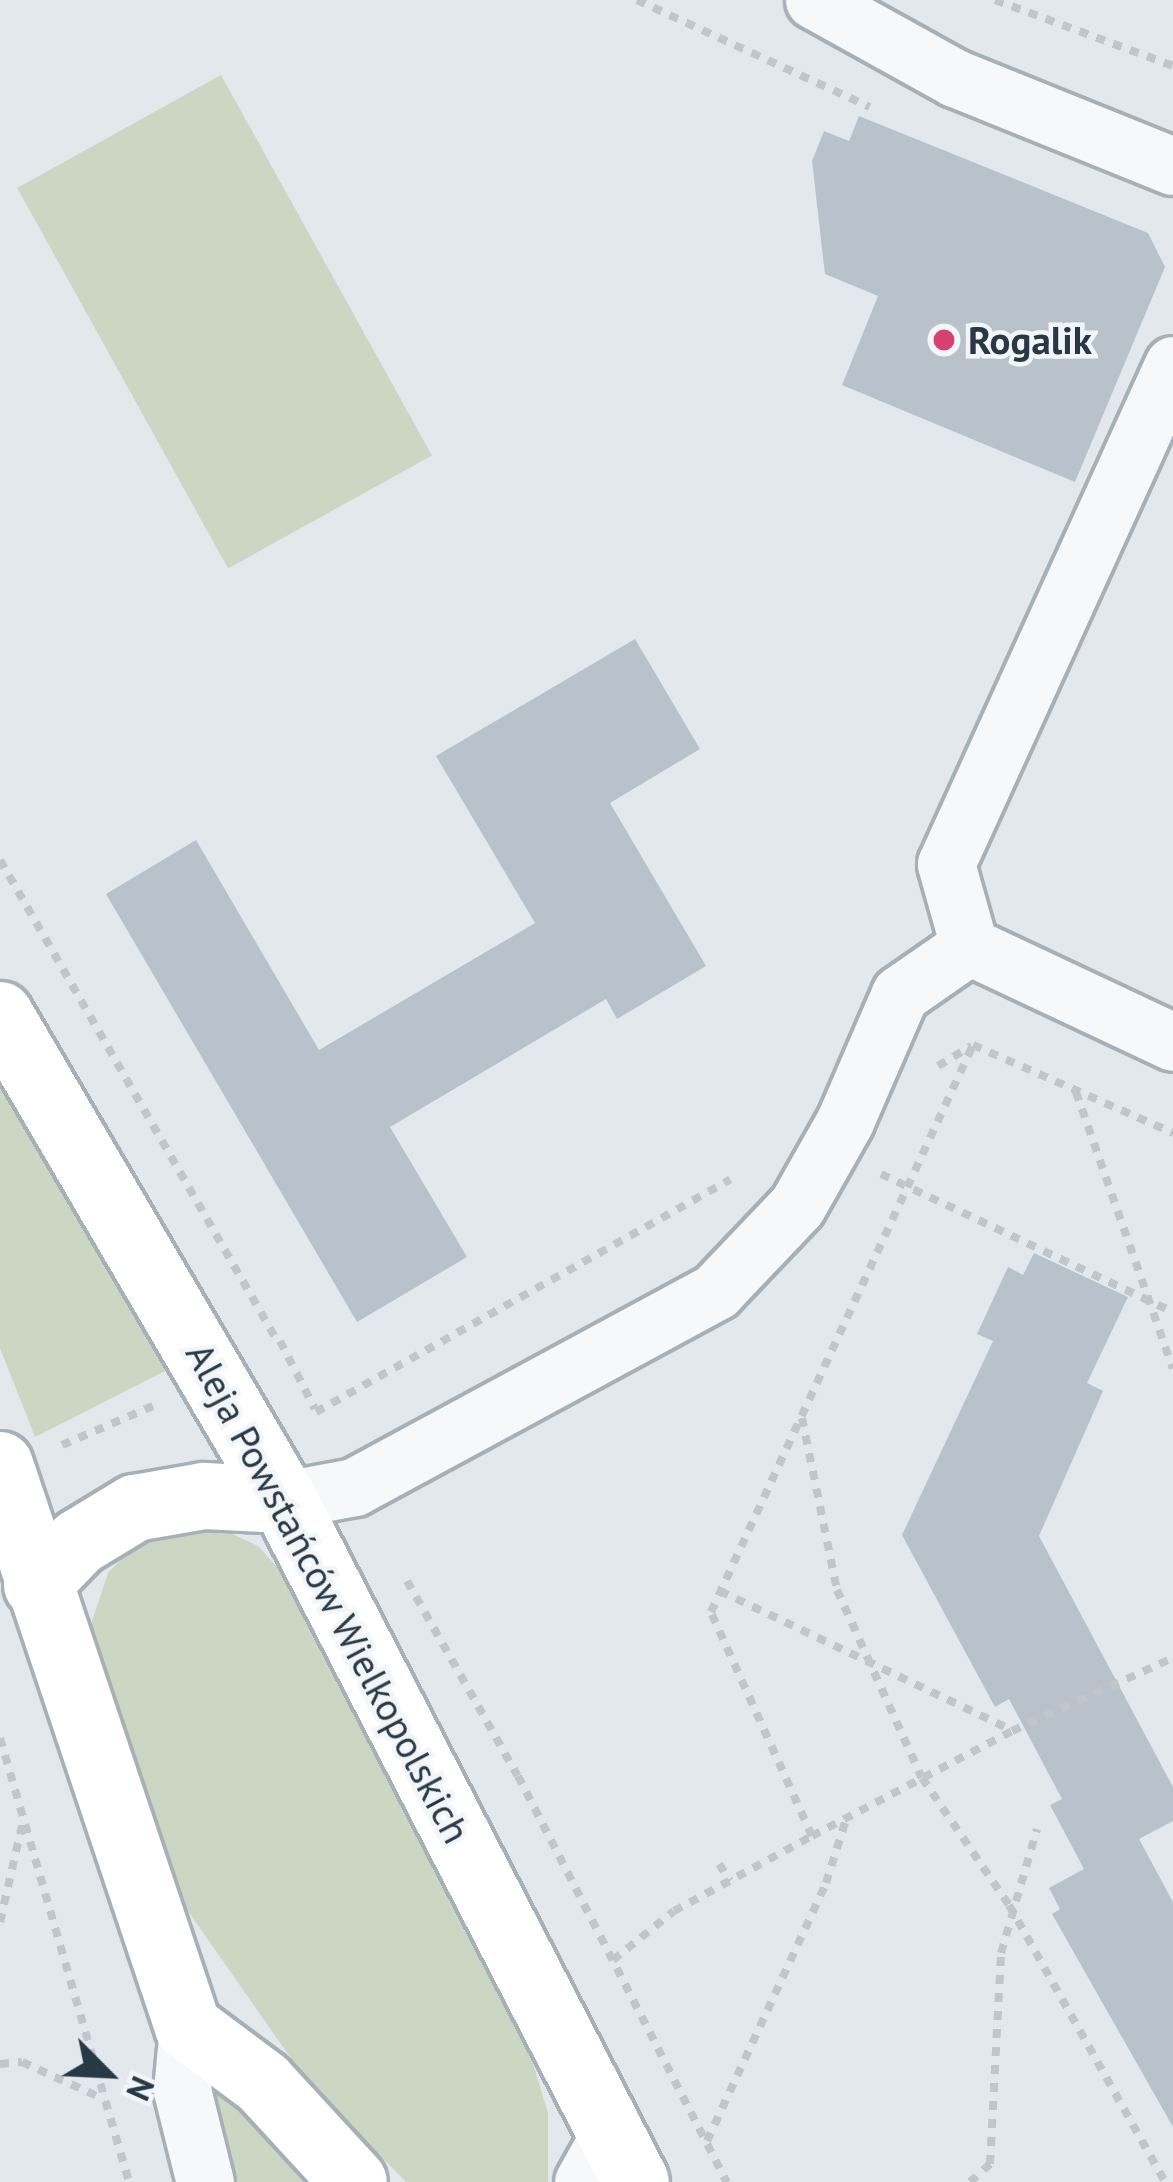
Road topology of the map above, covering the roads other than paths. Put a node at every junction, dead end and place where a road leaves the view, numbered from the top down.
1 (814, 0) edge
2 (1173, 166) edge
3 (1173, 365) edge
4 (969, 946) junction
5 (0, 1015) edge
6 (1173, 1042) edge
7 (0, 1466) edge
8 (284, 1500) junction
9 (37, 1585) junction
10 (188, 2026) junction
11 (610, 2165) edge
12 (205, 2182) edge
13 (354, 2182) edge

1 - 2 street
3 - 4 street
4 - 6 street
4 - 8 street
5 - 8 main road, Aleja Powstańców Wielkopolskich
7 - 9 main road
8 - 9 main road
8 - 11 main road, Aleja Powstańców Wielkopolskich
9 - 10 main road
10 - 12 street
10 - 13 main road

